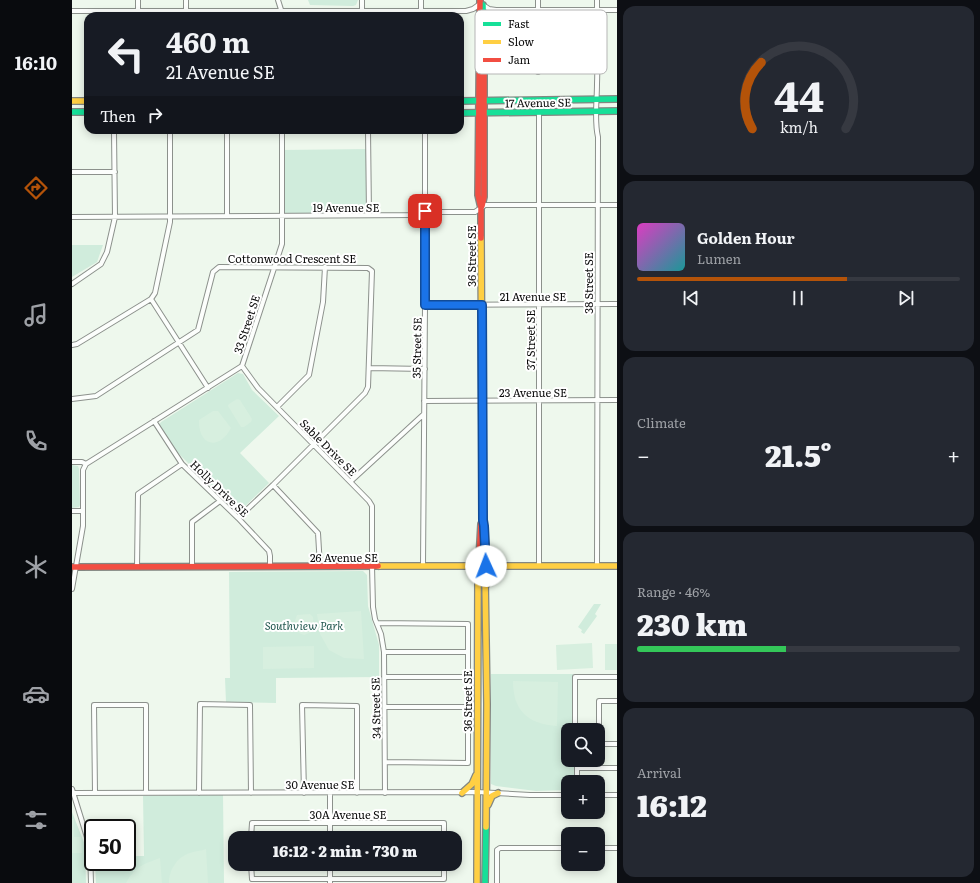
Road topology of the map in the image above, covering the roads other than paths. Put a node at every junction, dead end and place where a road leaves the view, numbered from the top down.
1 (138, 0) edge
2 (186, 0) edge
3 (278, 0) edge
4 (362, 0) edge
5 (421, 0) edge
6 (538, 0) edge
7 (597, 0) edge
8 (481, 2) edge
9 (421, 10) junction
10 (496, 10) joint
11 (538, 10) junction
12 (597, 10) junction
13 (617, 10) edge
14 (72, 11) edge
15 (138, 11) junction
16 (186, 11) junction
17 (281, 11) junction
18 (362, 11) junction
19 (466, 11) junction
20 (475, 13) edge
21 (481, 74) edge
22 (597, 74) edge
23 (617, 99) edge
24 (597, 100) junction
25 (72, 101) edge
26 (84, 101) edge
27 (464, 101) edge
28 (481, 101) junction
29 (596, 111) junction
30 (617, 111) edge
31 (72, 112) edge
32 (84, 112) edge
33 (478, 112) junction
34 (464, 113) edge
35 (484, 113) junction
36 (539, 113) junction
37 (114, 134) edge
38 (170, 134) edge
39 (227, 134) edge
40 (282, 134) edge
41 (368, 134) edge
42 (425, 134) edge
43 (72, 172) edge
44 (115, 172) junction
45 (539, 205) junction
46 (598, 205) junction
47 (617, 205) edge
48 (481, 208) junction
49 (425, 214) junction
50 (227, 215) junction
51 (369, 215) junction
52 (170, 216) junction
53 (282, 216) junction
54 (72, 217) edge
55 (115, 217) junction
56 (274, 267) junction
57 (325, 267) junction
58 (72, 284) edge
59 (151, 299) junction
60 (597, 304) junction
61 (617, 304) edge
62 (425, 305) junction
63 (482, 305) junction
64 (539, 305) junction
65 (178, 343) junction
66 (72, 345) edge
67 (242, 366) junction
68 (369, 368) junction
69 (425, 369) junction
70 (208, 388) junction
71 (72, 398) edge
72 (539, 400) junction
73 (597, 400) junction
74 (617, 400) edge
75 (424, 401) junction
76 (482, 401) junction
77 (276, 407) junction
78 (424, 414) junction
79 (154, 422) junction
80 (314, 445) junction
81 (72, 462) edge
82 (86, 464) junction
83 (182, 464) junction
84 (350, 482) junction
85 (273, 485) junction
86 (220, 501) junction
87 (72, 511) edge
88 (83, 511) junction
89 (238, 518) junction
90 (483, 520) junction
91 (372, 552) junction
92 (192, 566) junction
93 (369, 566) junction
94 (423, 566) junction
95 (478, 566) junction
96 (486, 566) junction
97 (502, 566) junction
98 (539, 566) junction
99 (597, 566) junction
100 (617, 566) edge
101 (74, 567) edge
102 (138, 567) junction
103 (270, 567) junction
104 (320, 567) junction
105 (379, 567) junction
106 (486, 588) junction
107 (72, 589) edge
108 (377, 623) junction
109 (384, 652) junction
110 (468, 652) junction
111 (617, 677) edge
112 (384, 678) junction
113 (617, 701) edge
114 (385, 707) junction
115 (575, 723) edge
116 (598, 723) edge
117 (605, 744) edge
118 (617, 744) edge
119 (385, 762) junction
120 (577, 768) joint
121 (617, 768) edge
122 (477, 773) junction
123 (577, 775) edge
124 (72, 789) edge
125 (477, 792) junction
126 (486, 792) junction
127 (72, 793) edge
128 (95, 793) junction
129 (146, 793) junction
130 (199, 793) junction
131 (251, 793) junction
132 (304, 793) junction
133 (330, 793) junction
134 (357, 793) junction
135 (385, 793) junction
136 (462, 793) junction
137 (498, 793) junction
138 (561, 795) edge
139 (605, 795) edge
140 (617, 795) edge
141 (486, 809) junction
142 (330, 823) junction
143 (251, 831) edge
144 (330, 831) edge
145 (444, 831) edge
146 (561, 848) edge
147 (605, 848) edge
148 (617, 848) edge
149 (251, 871) edge
150 (444, 871) edge
151 (330, 881) edge
152 (91, 883) edge
153 (477, 883) edge
154 (485, 883) edge
155 (497, 883) edge

1 - 15 street
2 - 16 street
3 - 17 street
4 - 18 street
5 - 9 street
6 - 11 street
7 - 12 street, 38 Street SE
8 - 10 street
8 - 19 street
9 - 18 street
9 - 19 street
10 - 11 street
11 - 12 street
12 - 13 street
14 - 15 street
15 - 16 street
16 - 17 street
17 - 18 street
19 - 20 street
21 - 28 main road, 36 Street SE
22 - 24 street, 38 Street SE
23 - 24 main road, 17 Avenue SE
24 - 28 main road, 17 Avenue SE
24 - 29 street, 38 Street SE
25 - 26 main road
27 - 28 main road, 17 Avenue SE
28 - 33 main road, 36 Street SE
28 - 35 main road, 36 Street SE
29 - 30 main road, 17 Avenue SE
29 - 36 main road, 17 Avenue SE
29 - 46 street, 38 Street SE
31 - 32 main road
33 - 34 main road, 17 Avenue SE
33 - 35 main road, 17 Avenue SE
33 - 48 main road, 36 Street SE
35 - 36 main road, 17 Avenue SE
35 - 48 main road, 36 Street SE
36 - 45 street, 37 Street SE
37 - 44 street
38 - 52 street
39 - 50 street
40 - 53 street, 33 Street SE
41 - 51 street
42 - 49 street, 35 Street SE
43 - 44 street
44 - 55 street
45 - 46 street, 19 Avenue SE
45 - 48 street, 19 Avenue SE
45 - 64 street, 37 Street SE
46 - 47 street, 19 Avenue SE
46 - 60 street, 38 Street SE
48 - 49 street, 19 Avenue SE
48 - 63 main road, 36 Street SE
49 - 51 street, 19 Avenue SE
49 - 62 street, 35 Street SE
50 - 52 street, 19 Avenue SE
50 - 53 street, 19 Avenue SE
51 - 53 street, 19 Avenue SE
52 - 55 street, 19 Avenue SE
52 - 59 street
53 - 56 street, 33 Street SE
54 - 55 street, 19 Avenue SE
55 - 58 street
56 - 57 street, Cottonwood Crescent SE
56 - 65 street, Cottonwood Crescent SE
56 - 67 street, 33 Street SE
57 - 68 street, Cottonwood Crescent SE
57 - 77 street
59 - 65 street
59 - 66 street
60 - 61 street, 21 Avenue SE
60 - 64 street, 21 Avenue SE
60 - 73 street, 38 Street SE
62 - 63 street, 21 Avenue SE
62 - 69 street, 35 Street SE
63 - 64 street, 21 Avenue SE
63 - 76 main road, 36 Street SE
64 - 72 street, 37 Street SE
65 - 70 street
65 - 71 street, Cottonwood Crescent SE
67 - 70 street, 33 Street SE
67 - 77 street, Sable Drive SE
68 - 69 street
68 - 80 street, Cottonwood Crescent SE
69 - 75 street, 35 Street SE
70 - 79 street, 33 Street SE
72 - 73 street, 23 Avenue SE
72 - 76 street, 23 Avenue SE
72 - 98 street, 37 Street SE
73 - 74 street, 23 Avenue SE
73 - 99 street, 38 Street SE
75 - 76 street, 23 Avenue SE
75 - 78 street, 35 Street SE
76 - 90 main road, 36 Street SE
77 - 80 street, Sable Drive SE
78 - 84 street
78 - 94 street, 35 Street SE
79 - 82 street, 33 Street SE
79 - 83 street, Holly Drive SE
80 - 84 street, Sable Drive SE
80 - 85 street, Cottonwood Crescent SE
81 - 82 street
82 - 88 street
83 - 86 street, Holly Drive SE
83 - 102 street
84 - 91 street, Sable Drive SE
85 - 89 street, Cottonwood Crescent SE
85 - 104 street
86 - 89 street, Holly Drive SE
86 - 92 street
87 - 88 street
88 - 101 street
89 - 103 street, Holly Drive SE
90 - 95 main road, 36 Street SE
90 - 96 main road, 36 Street SE
91 - 93 street, Sable Drive SE
91 - 105 street, Sable Drive SE
92 - 102 main road, 26 Avenue SE
92 - 103 main road, 26 Avenue SE
93 - 104 main road, 26 Avenue SE
93 - 105 main road, 26 Avenue SE
93 - 108 street, Sable Drive SE
94 - 95 main road, 26 Avenue SE
94 - 105 main road, 26 Avenue SE
95 - 96 street, 26 Avenue SE
95 - 122 main road, 36 Street SE
96 - 97 main road, 26 Avenue SE
96 - 106 main road, 36 Street SE
97 - 98 main road, 26 Avenue SE
97 - 106 main road
98 - 99 main road, 26 Avenue SE
99 - 100 main road, 26 Avenue SE
101 - 102 main road, 26 Avenue SE
101 - 107 street
103 - 104 main road, 26 Avenue SE
106 - 126 main road, 36 Street SE
108 - 109 street, 34 Street SE
108 - 110 street
109 - 110 street
109 - 112 street, 34 Street SE
110 - 112 street
111 - 115 street
112 - 114 street, 34 Street SE
113 - 116 street
114 - 119 street, 34 Street SE
114 - 119 street
117 - 118 street
119 - 135 street, 34 Street SE
120 - 121 street
120 - 123 street
122 - 125 main road, 36 Street SE
122 - 136 main road
124 - 127 street
125 - 126 street, 30 Avenue SE
125 - 136 street, 30 Avenue SE
125 - 153 main road, 36 Street SE
126 - 137 street, 30 Avenue SE
126 - 141 main road, 36 Street SE
127 - 128 street, 30 Avenue SE
127 - 152 street
128 - 129 street, 30 Avenue SE
128 - 129 street
129 - 130 street, 30 Avenue SE
130 - 131 street, 30 Avenue SE
130 - 131 street
131 - 132 street, 30 Avenue SE
132 - 133 street, 30 Avenue SE
132 - 134 street
133 - 134 street, 30 Avenue SE
133 - 142 street
134 - 135 street, 30 Avenue SE
135 - 136 street, 30 Avenue SE
137 - 138 street, 30 Avenue SE
137 - 141 main road
139 - 140 street
141 - 154 main road, 36 Street SE
142 - 143 street, 30A Avenue SE
142 - 144 street
142 - 145 street, 30A Avenue SE
146 - 155 street
147 - 148 street
149 - 151 street
150 - 151 street

